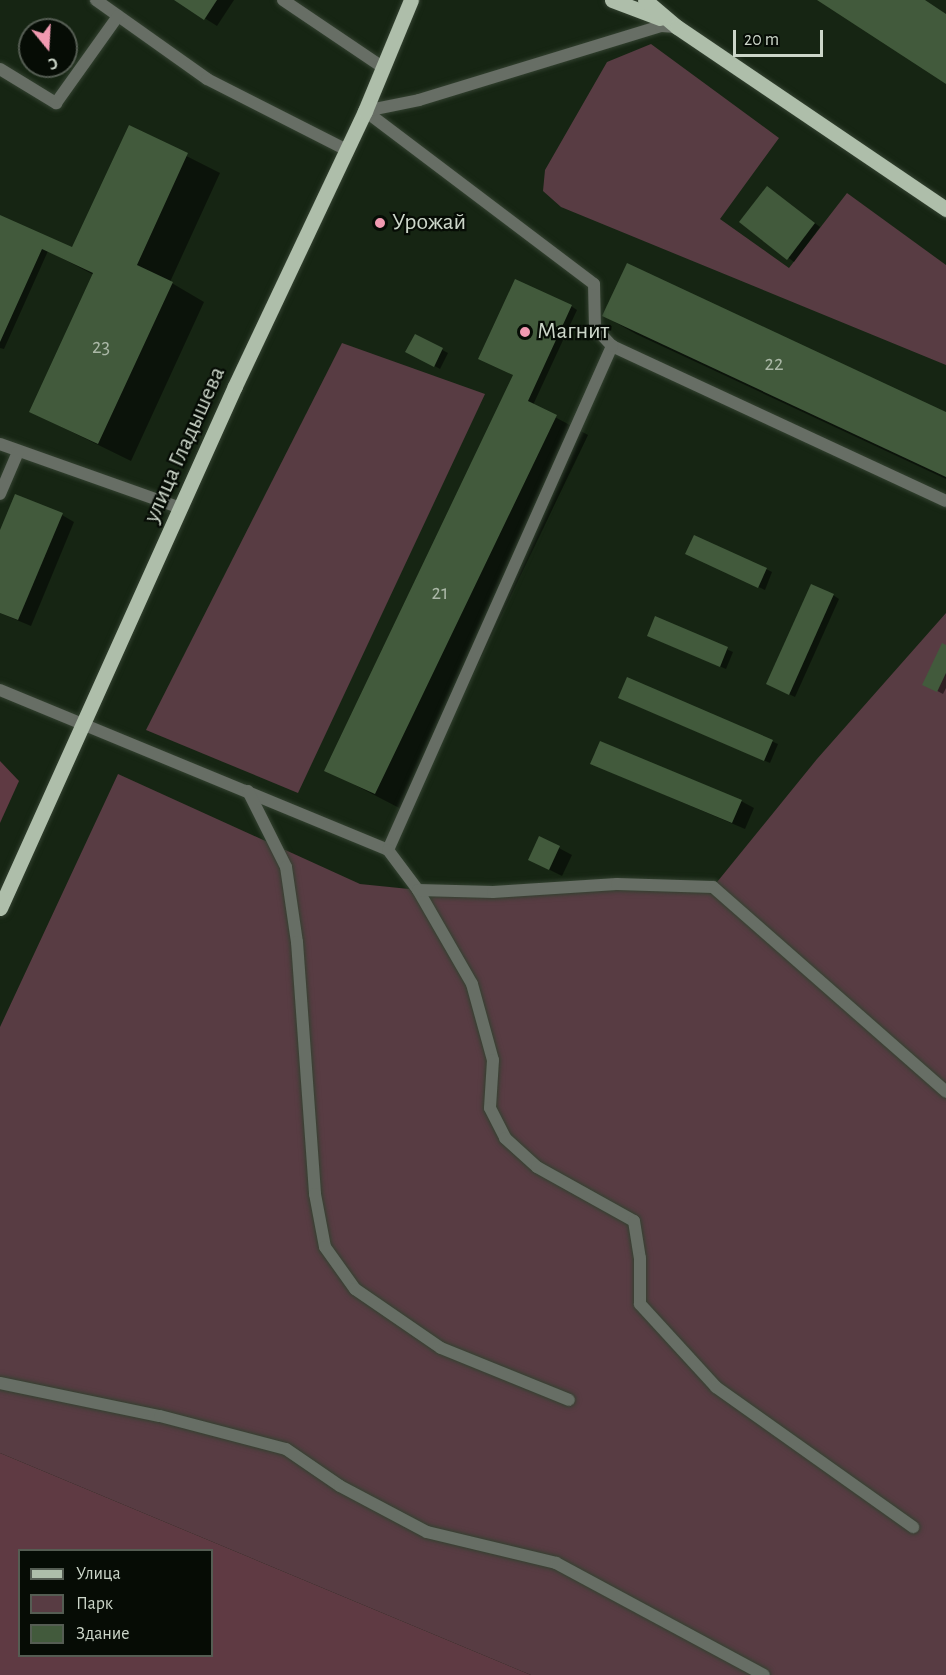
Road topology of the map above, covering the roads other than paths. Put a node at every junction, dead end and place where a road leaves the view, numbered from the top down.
1 (96, 0) edge
2 (283, 0) edge
3 (411, 0) edge
4 (612, 0) edge
5 (645, 0) edge
6 (118, 16) junction
7 (674, 25) junction
8 (384, 68) junction
9 (0, 69) edge
10 (365, 111) junction
11 (347, 150) junction
12 (946, 209) edge
13 (612, 346) junction
14 (0, 444) edge
15 (18, 452) junction
16 (0, 494) edge
17 (946, 501) edge
18 (181, 508) junction
19 (0, 690) edge
20 (84, 722) junction
21 (248, 791) junction
22 (388, 850) junction
23 (418, 890) junction
24 (0, 908) edge
25 (946, 1092) edge
26 (0, 1383) edge
27 (569, 1400) dead end
28 (913, 1527) dead end
29 (764, 1675) edge

1 - 6 lane
2 - 8 lane
3 - 8 main road, улица Гладышева
4 - 7 main road
5 - 7 main road
6 - 9 lane
6 - 11 lane
7 - 10 lane
7 - 12 main road
8 - 10 main road, улица Гладышева
10 - 11 main road, улица Гладышева
10 - 13 lane
11 - 18 main road, улица Гладышева
13 - 17 lane
13 - 22 lane
14 - 15 lane
15 - 16 lane
15 - 18 lane
18 - 20 main road, улица Гладышева
19 - 20 lane
20 - 21 lane
20 - 24 main road, улица Гладышева
21 - 22 lane
21 - 27 lane
22 - 23 lane
23 - 25 lane
23 - 28 lane
26 - 29 lane

